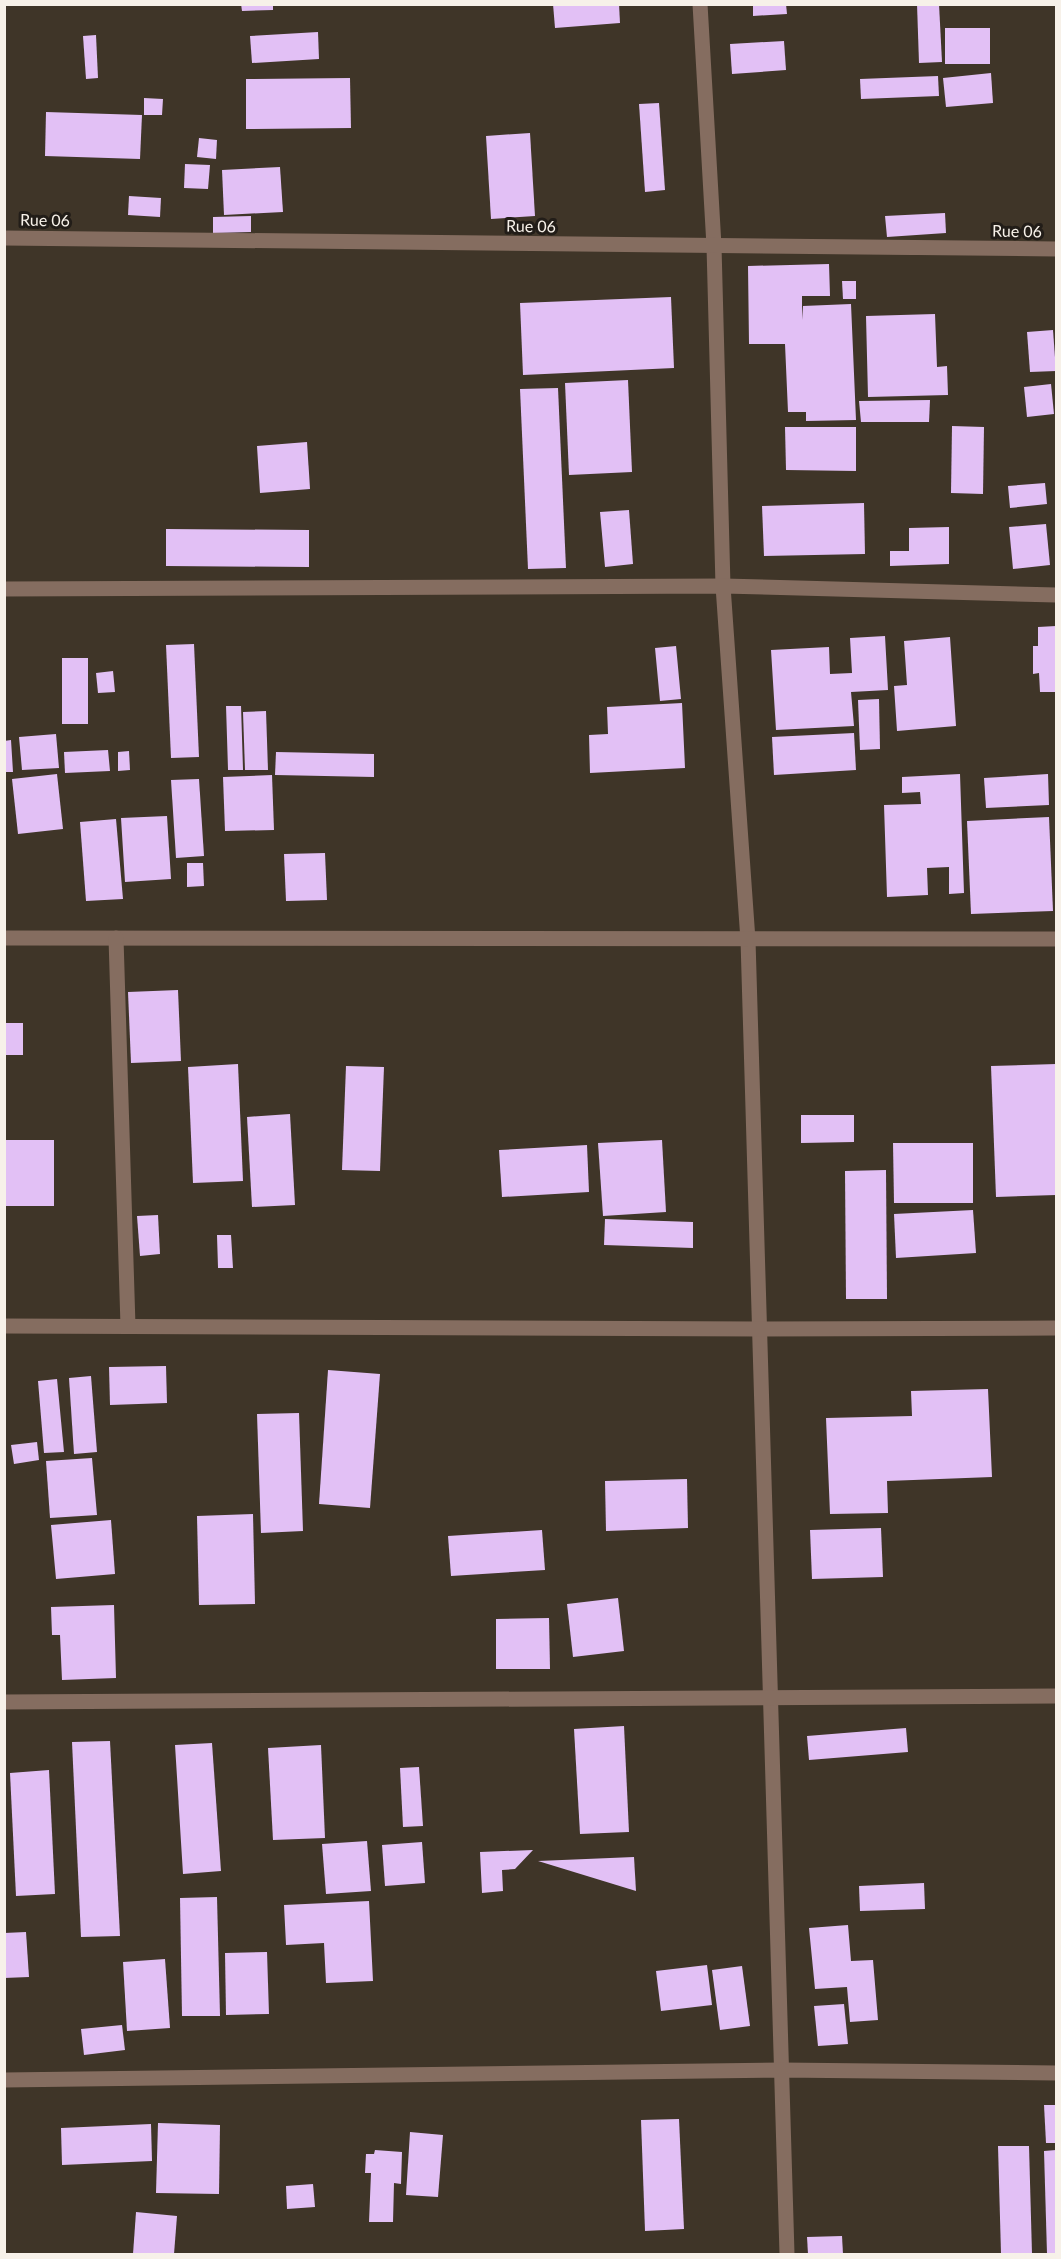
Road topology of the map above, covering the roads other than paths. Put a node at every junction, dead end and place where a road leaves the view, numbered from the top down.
1 (700, 4) edge
2 (4, 238) edge
3 (714, 246) junction
4 (1056, 249) edge
5 (723, 586) junction
6 (4, 589) edge
7 (1056, 595) edge
8 (4, 938) edge
9 (116, 938) junction
10 (1056, 939) edge
11 (748, 940) junction
12 (4, 1326) edge
13 (128, 1326) junction
14 (1056, 1328) edge
15 (759, 1329) junction
16 (1056, 1696) edge
17 (771, 1697) junction
18 (4, 1702) edge
19 (781, 2070) junction
20 (1056, 2073) edge
21 (4, 2080) edge
22 (787, 2254) edge

1 - 3 street
2 - 3 street, Rue 06
3 - 4 street, Rue 06
3 - 5 street
5 - 6 street
5 - 7 street
5 - 11 street
8 - 9 street
9 - 11 street
9 - 13 street
10 - 11 street
11 - 15 street
12 - 13 street
13 - 15 street
14 - 15 street
15 - 17 street
16 - 17 street
17 - 18 street
17 - 19 street
19 - 20 street
19 - 21 street
19 - 22 street

